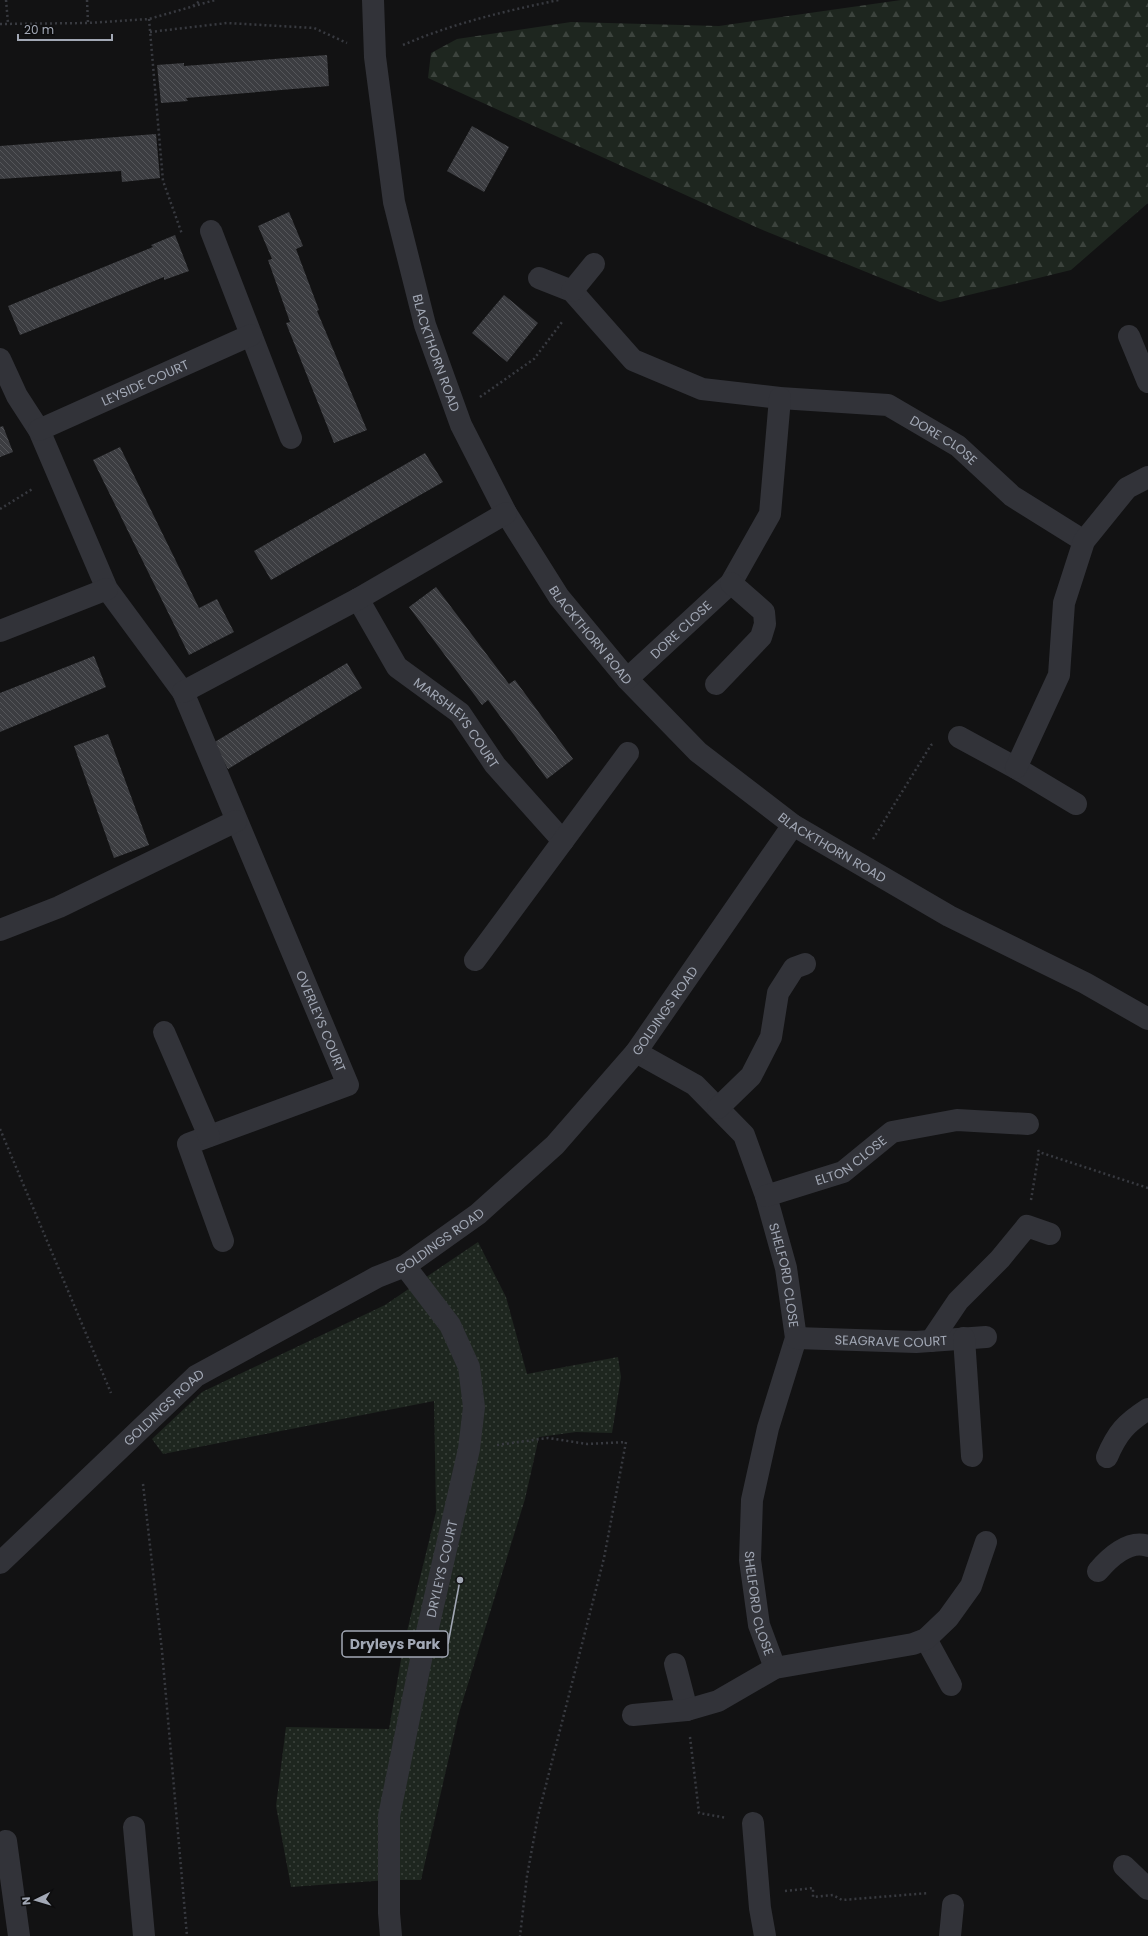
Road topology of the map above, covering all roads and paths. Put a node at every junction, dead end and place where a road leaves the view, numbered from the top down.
1 (6, 0) edge
2 (87, 0) edge
3 (201, 0) edge
4 (215, 0) edge
5 (373, 0) edge
6 (559, 0) edge
7 (191, 8) junction
8 (150, 18) junction
9 (88, 23) junction
10 (0, 24) edge
11 (8, 24) junction
12 (150, 32) junction
13 (375, 51) junction
14 (211, 231) joint
15 (594, 264) dead end
16 (539, 278) dead end
17 (575, 295) junction
18 (251, 335) junction
19 (1129, 336) dead end
20 (0, 359) edge
21 (1148, 382) edge
22 (780, 398) junction
23 (455, 407) junction
24 (39, 430) junction
25 (291, 438) dead end
26 (59, 473) junction
27 (1148, 477) edge
28 (0, 509) edge
29 (506, 513) junction
30 (1084, 541) junction
31 (731, 583) junction
32 (107, 589) junction
33 (358, 599) junction
34 (0, 632) edge
35 (627, 679) junction
36 (716, 684) dead end
37 (183, 692) junction
38 (959, 737) joint
39 (628, 754) dead end
40 (1016, 768) junction
41 (1076, 804) dead end
42 (236, 821) junction
43 (793, 825) junction
44 (563, 841) junction
45 (858, 864) junction
46 (0, 930) edge
47 (474, 960) dead end
48 (805, 964) dead end
49 (1148, 1019) edge
50 (164, 1032) dead end
51 (636, 1052) junction
52 (718, 1108) junction
53 (1028, 1124) joint
54 (0, 1129) edge
55 (209, 1136) junction
56 (1039, 1152) junction
57 (1148, 1188) edge
58 (766, 1196) junction
59 (1027, 1226) junction
60 (1050, 1234) dead end
61 (223, 1241) dead end
62 (405, 1266) junction
63 (986, 1337) dead end
64 (796, 1338) junction
65 (964, 1338) junction
66 (931, 1340) junction
67 (112, 1393) dead end
68 (1148, 1409) edge
69 (469, 1449) junction
70 (972, 1456) dead end
71 (1107, 1457) dead end
72 (144, 1484) dead end
73 (986, 1542) dead end
74 (1148, 1546) edge
75 (0, 1563) edge
76 (1098, 1571) dead end
77 (926, 1639) junction
78 (675, 1664) dead end
79 (776, 1668) junction
80 (952, 1685) dead end
81 (687, 1710) junction
82 (633, 1715) dead end
83 (753, 1823) joint
84 (134, 1827) dead end
85 (6, 1841) dead end
86 (1124, 1866) dead end
87 (1148, 1889) edge
88 (6, 1890) edge
89 (758, 1893) junction
90 (953, 1905) joint
91 (19, 1936) edge
92 (144, 1936) edge
93 (187, 1936) edge
94 (391, 1936) edge
95 (520, 1936) edge
96 (764, 1936) edge
97 (950, 1936) edge

1 - 11 path
2 - 9 path
3 - 7 path
4 - 7 path
5 - 13 street, BLACKTHORN ROAD
6 - 13 path
7 - 8 path
8 - 9 path
8 - 12 path
9 - 11 path
10 - 11 path
12 - 13 path
12 - 14 path
13 - 23 street, BLACKTHORN ROAD
14 - 18 street
15 - 17 street
16 - 17 street, DORE CLOSE
17 - 22 street, DORE CLOSE
17 - 23 path
18 - 24 street, LEYSIDE COURT
18 - 25 street
19 - 21 street
20 - 24 street
22 - 30 street, DORE CLOSE
22 - 31 street, DORE CLOSE
23 - 29 street, BLACKTHORN ROAD
24 - 26 street
26 - 28 path
26 - 32 street
27 - 30 street
29 - 33 street
29 - 35 street, BLACKTHORN ROAD
30 - 40 street
31 - 35 street, DORE CLOSE
31 - 36 street
32 - 34 street
32 - 37 street
33 - 37 street
33 - 44 street, MARSHLEYS COURT
35 - 43 street, BLACKTHORN ROAD
37 - 42 street, OVERLEYS COURT
38 - 40 street
38 - 45 path
39 - 44 street
40 - 41 street
42 - 46 street
42 - 55 street, OVERLEYS COURT
43 - 45 street, BLACKTHORN ROAD
43 - 51 street, GOLDINGS ROAD
44 - 47 street
45 - 49 street, BLACKTHORN ROAD
48 - 52 street
50 - 55 street
51 - 52 street, SHELFORD CLOSE
51 - 62 street, GOLDINGS ROAD
52 - 58 street, SHELFORD CLOSE
53 - 56 path
53 - 58 street, ELTON CLOSE
54 - 67 path
55 - 61 street, OVERLEYS COURT
56 - 57 path
56 - 59 path
58 - 64 street, SHELFORD CLOSE
59 - 60 street
59 - 66 street
62 - 69 street, DRYLEYS COURT
62 - 75 street, GOLDINGS ROAD
63 - 65 street, SEAGRAVE COURT
64 - 66 street, SEAGRAVE COURT
64 - 79 street, SHELFORD CLOSE
65 - 66 street, SEAGRAVE COURT
65 - 70 street
68 - 71 street
69 - 94 street, DRYLEYS COURT
69 - 95 path
72 - 93 path
73 - 77 street, SHELFORD CLOSE
74 - 76 street
77 - 79 street, SHELFORD CLOSE
77 - 80 street
78 - 81 street
79 - 81 street, SHELFORD CLOSE
81 - 82 street, SHELFORD CLOSE
81 - 83 path
83 - 89 street
84 - 92 street
85 - 88 street
86 - 87 street
88 - 91 street
89 - 90 path
89 - 96 street
90 - 97 street

